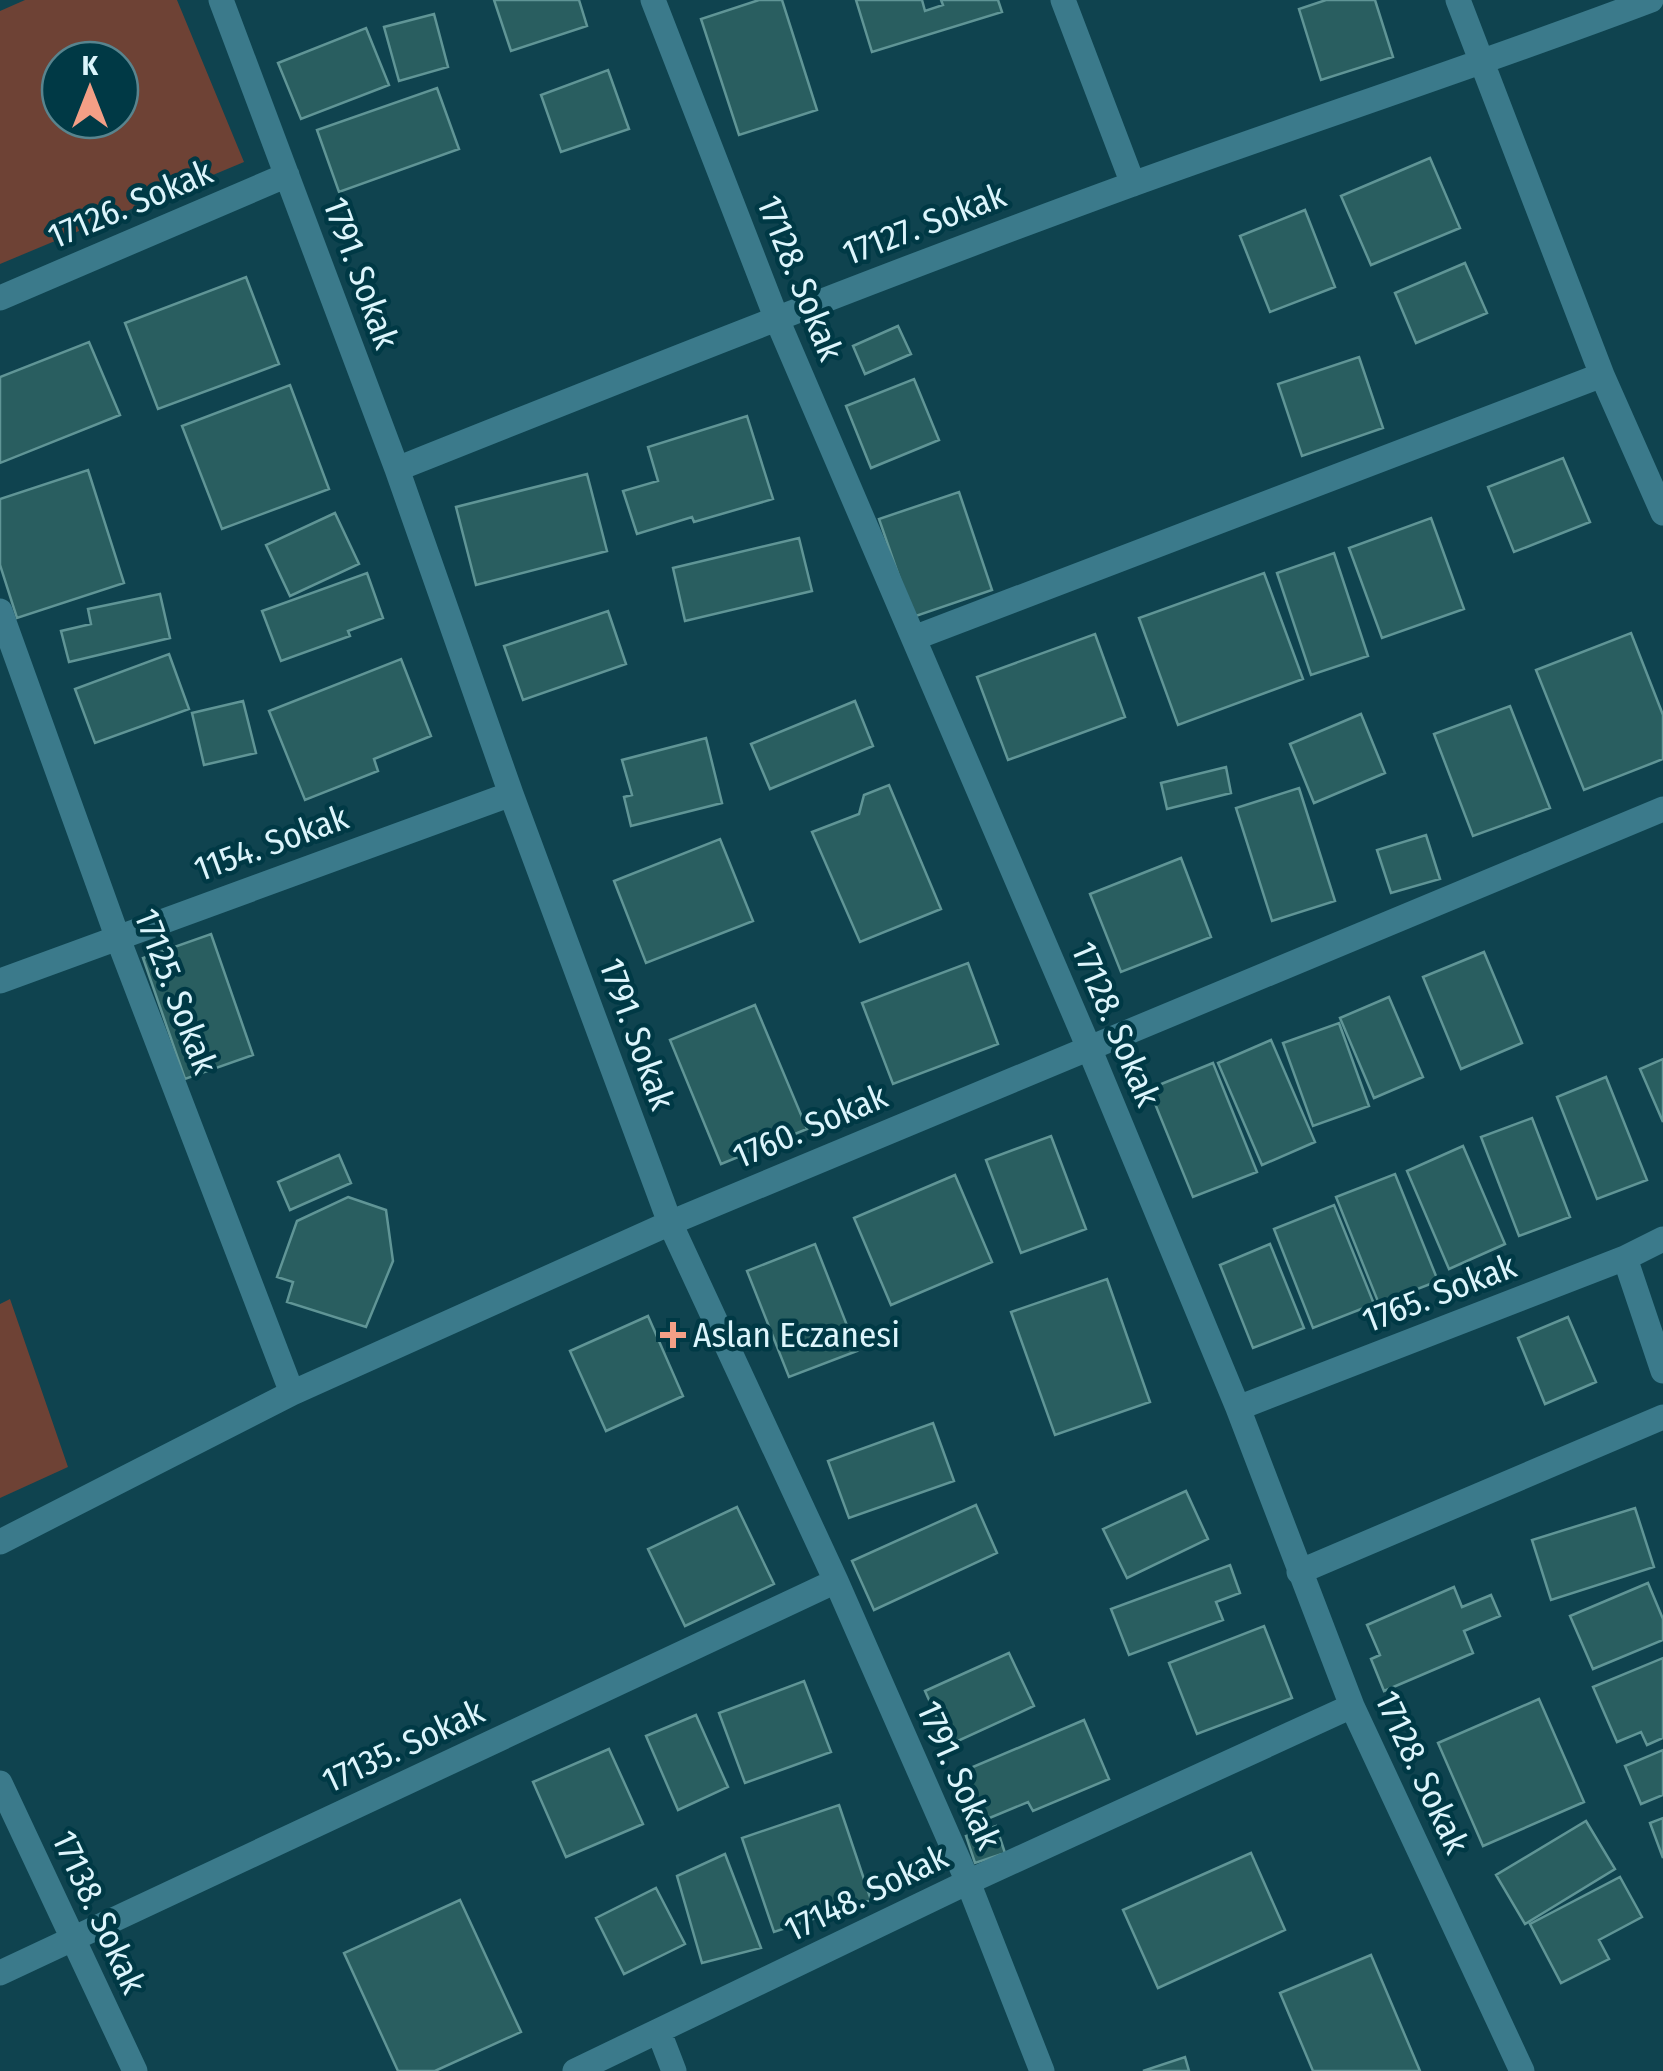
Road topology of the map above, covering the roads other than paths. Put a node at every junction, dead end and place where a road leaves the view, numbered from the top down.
1 (221, 0) edge
2 (652, 0) edge
3 (1063, 0) edge
4 (1458, 0) edge
5 (1651, 0) edge
6 (1483, 63) junction
7 (288, 175) junction
8 (1133, 184) junction
9 (0, 298) edge
10 (776, 318) junction
11 (1602, 375) junction
12 (397, 469) junction
13 (1663, 513) edge
14 (2, 626) edge
15 (914, 638) junction
16 (511, 794) junction
17 (1663, 810) edge
18 (117, 936) junction
19 (0, 981) edge
20 (1088, 1048) junction
21 (670, 1223) junction
22 (1663, 1239) edge
23 (1625, 1258) junction
24 (1663, 1371) edge
25 (292, 1394) junction
26 (1238, 1408) junction
27 (1663, 1417) edge
28 (0, 1542) edge
29 (1299, 1572) junction
30 (836, 1581) junction
31 (1352, 1706) junction
32 (0, 1782) edge
33 (968, 1882) junction
34 (72, 1941) junction
35 (0, 1973) edge
36 (659, 2032) junction
37 (135, 2071) edge
38 (576, 2071) edge
39 (674, 2071) edge
40 (1042, 2071) edge
41 (1522, 2071) edge

1 - 7 street, 1791. Sokak
2 - 10 street, 17128. Sokak
3 - 8 street
4 - 6 street
5 - 6 street, 17127. Sokak
6 - 8 street, 17127. Sokak
6 - 11 street
7 - 9 street, 17126. Sokak
7 - 12 street, 1791. Sokak
8 - 10 street, 17127. Sokak
10 - 12 street, 17127. Sokak
10 - 15 street, 17128. Sokak
11 - 13 street
11 - 15 street
12 - 16 street, 1791. Sokak
14 - 18 street, 17125. Sokak
15 - 20 street, 17128. Sokak
16 - 18 street, 1154. Sokak
16 - 21 street, 1791. Sokak
17 - 20 street, 1760. Sokak
18 - 19 street, 1154. Sokak
18 - 25 street, 17125. Sokak
20 - 21 street, 1760. Sokak
20 - 26 street, 17128. Sokak
21 - 25 street, 1760. Sokak
21 - 30 street, 1791. Sokak
22 - 23 street, 1765. Sokak
23 - 24 street
23 - 26 street, 1765. Sokak
25 - 28 street, 1760. Sokak
26 - 29 street, 17128. Sokak
27 - 29 street
29 - 31 street, 17128. Sokak
30 - 33 street, 1791. Sokak
30 - 34 street, 17135. Sokak
31 - 33 street, 17148. Sokak
31 - 41 street, 17128. Sokak
32 - 34 street, 17138. Sokak
33 - 36 street, 17148. Sokak
33 - 40 street, 1791. Sokak
34 - 35 street, 17135. Sokak
34 - 37 street, 17138. Sokak
36 - 38 street, 17148. Sokak
36 - 39 street

